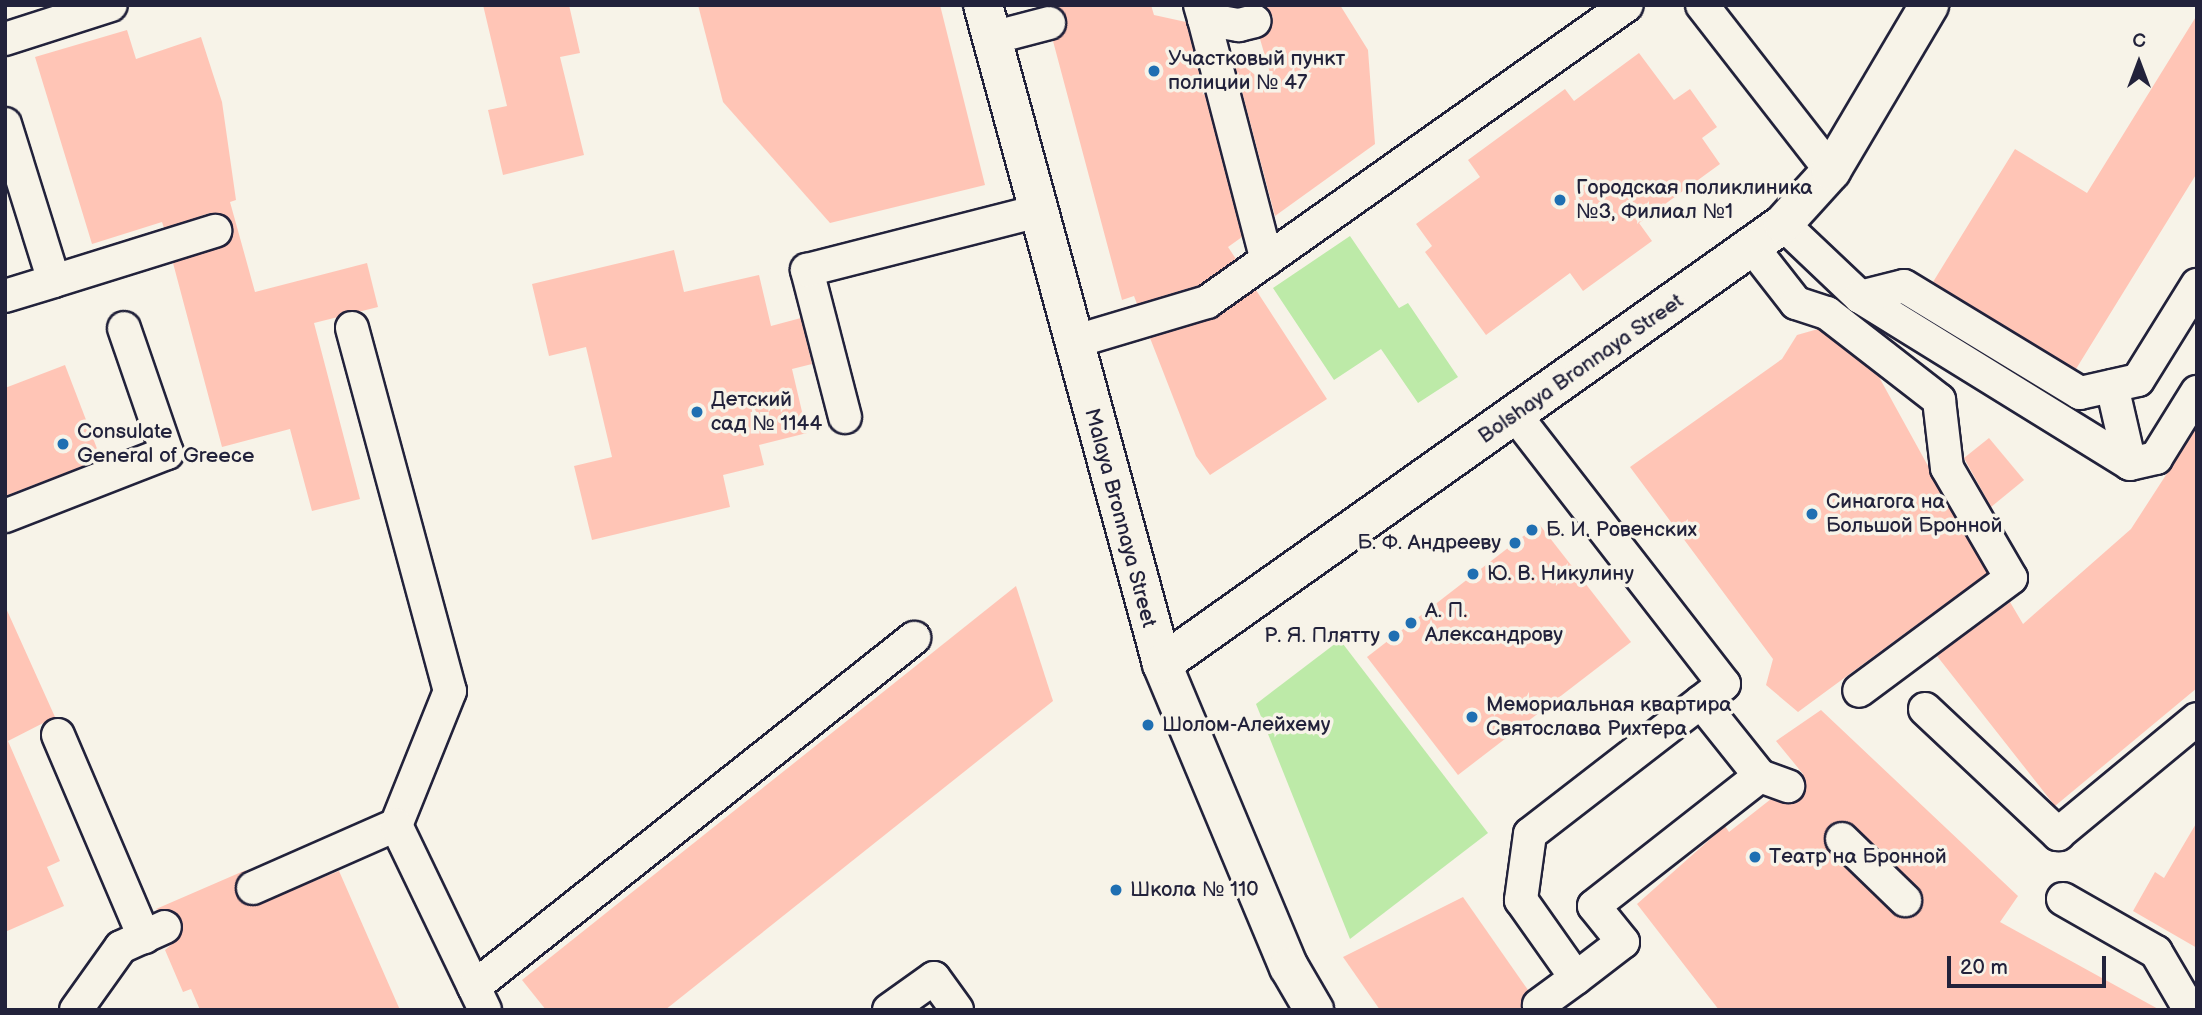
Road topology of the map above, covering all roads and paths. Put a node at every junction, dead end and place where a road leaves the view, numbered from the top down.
1 (111, 5) edge
2 (1627, 5) edge
3 (1702, 5) edge
4 (1929, 5) edge
5 (1202, 12) edge
6 (1255, 21) dead end
7 (987, 22) edge
8 (1049, 23) dead end
9 (6, 38) edge
10 (5, 124) edge
11 (1831, 171) junction
12 (1038, 211) junction
13 (1783, 224) junction
14 (215, 231) dead end
15 (1753, 248) junction
16 (1267, 260) junction
17 (54, 281) junction
18 (2197, 285) edge
19 (5, 296) edge
20 (1860, 297) junction
21 (124, 328) dead end
22 (352, 328) dead end
23 (1073, 342) junction
24 (2112, 386) junction
25 (2197, 392) edge
26 (1516, 416) junction
27 (845, 417) dead end
28 (2152, 463) junction
29 (5, 516) edge
30 (914, 638) dead end
31 (1162, 663) junction
32 (1859, 691) dead end
33 (1701, 702) junction
34 (1925, 709) dead end
35 (2197, 719) edge
36 (58, 735) dead end
37 (396, 825) junction
38 (1842, 839) dead end
39 (254, 888) dead end
40 (2063, 899) dead end
41 (1905, 900) dead end
42 (1576, 978) junction
43 (480, 998) edge
44 (1539, 1005) dead end
45 (76, 1010) edge
46 (890, 1010) edge
47 (957, 1010) edge
48 (1314, 1010) edge
49 (2190, 1010) edge

1 - 9 lane
2 - 16 lane
3 - 11 lane
4 - 11 street, Bolshaya Bronnaya Street
5 - 6 lane
5 - 16 lane
7 - 8 lane
7 - 12 street, Malaya Bronnaya Street
10 - 17 lane
11 - 13 street, Bolshaya Bronnaya Street
12 - 23 street, Malaya Bronnaya Street
12 - 27 lane
13 - 15 street, Bolshaya Bronnaya Street
13 - 20 lane
14 - 17 lane
15 - 26 street, Bolshaya Bronnaya Street
15 - 32 lane
16 - 23 lane
17 - 19 lane
18 - 24 lane
20 - 24 lane
20 - 28 lane
21 - 29 lane
22 - 37 lane
23 - 31 street, Malaya Bronnaya Street
24 - 28 lane
25 - 28 lane
26 - 31 street, Bolshaya Bronnaya Street
26 - 33 lane
30 - 43 lane
31 - 48 street, Malaya Bronnaya Street
33 - 42 lane
33 - 42 lane
34 - 35 lane
36 - 45 lane
37 - 39 lane
37 - 43 lane
38 - 41 lane
40 - 49 lane
42 - 44 lane
46 - 47 lane

